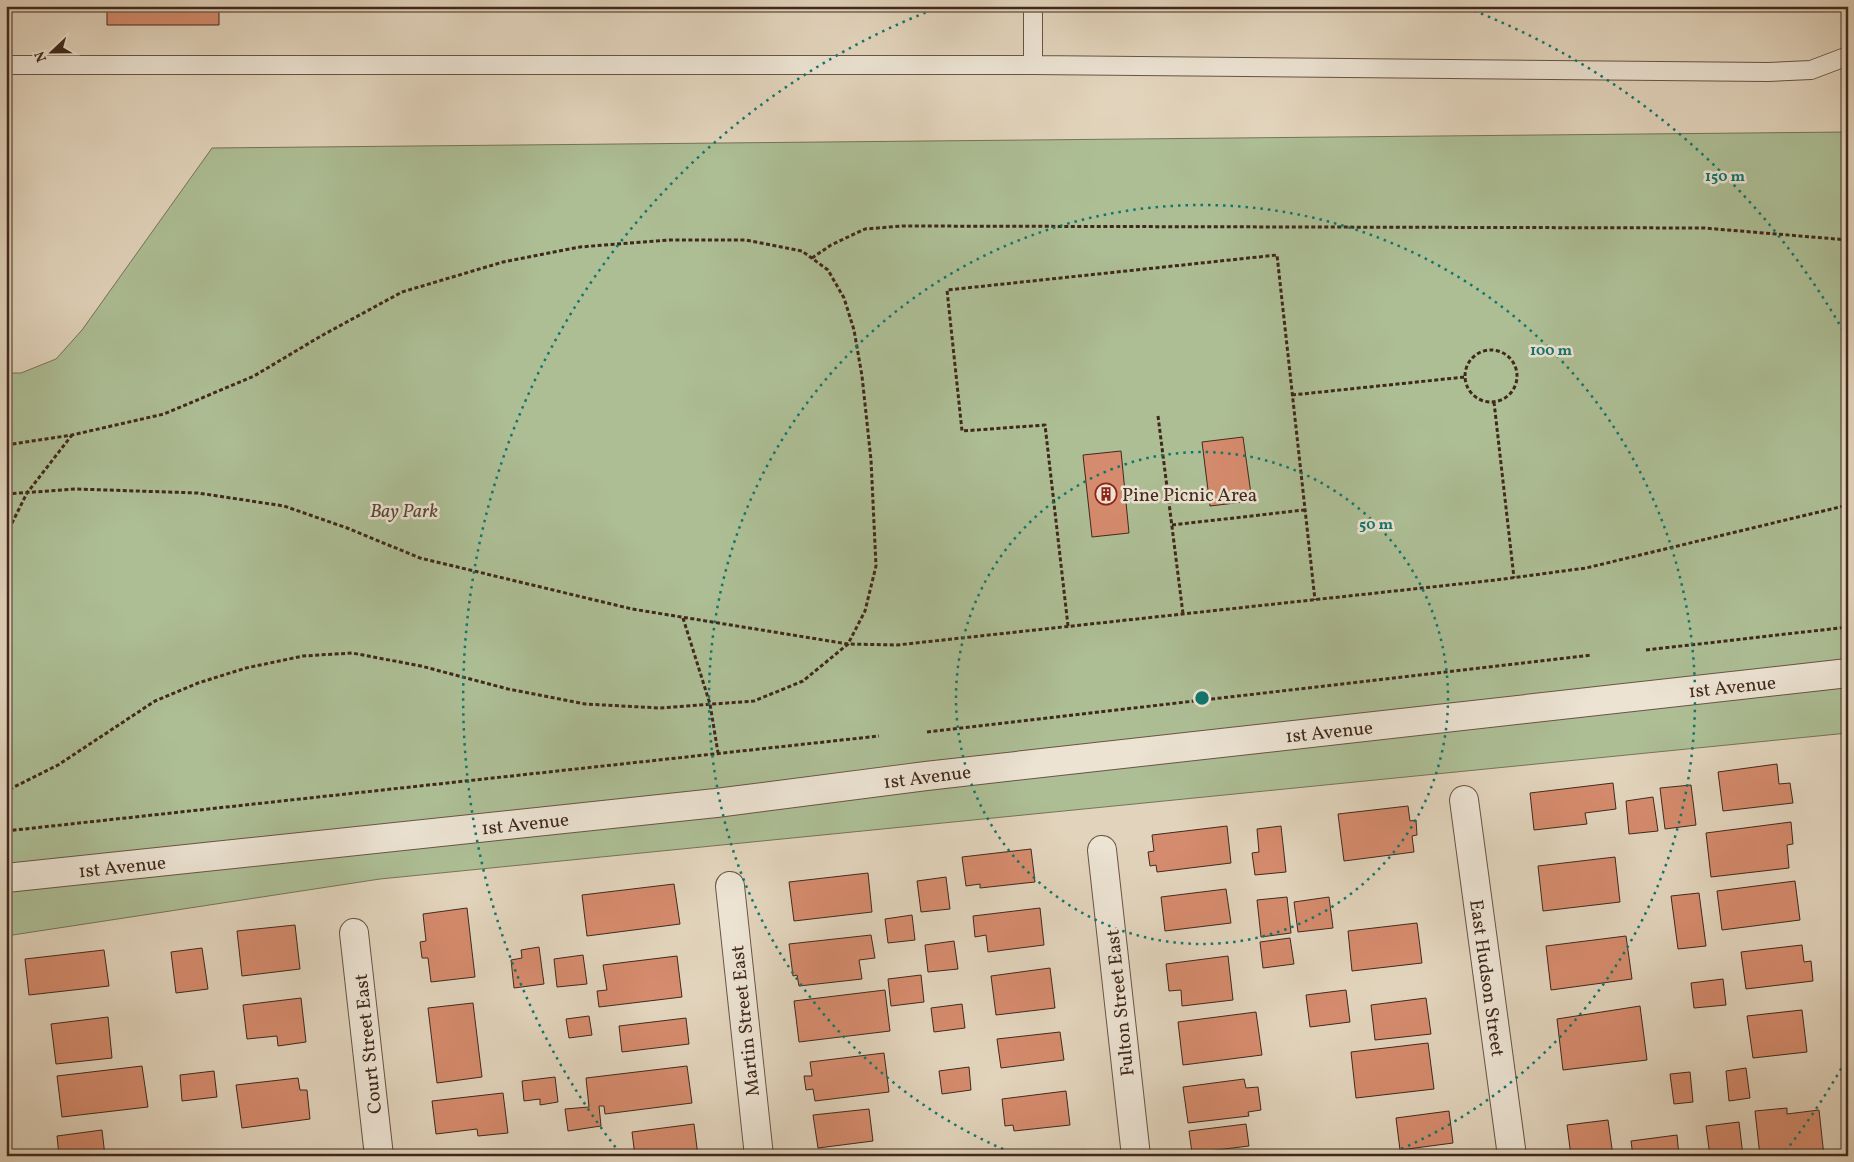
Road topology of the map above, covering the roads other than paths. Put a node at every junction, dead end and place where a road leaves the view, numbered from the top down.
1 (1032, 6) edge
2 (1848, 56) edge
3 (6, 65) edge
4 (1033, 65) junction
5 (1811, 70) junction
6 (1848, 70) edge
7 (1848, 673) edge
8 (1464, 800) dead end
9 (1102, 850) dead end
10 (6, 878) edge
11 (730, 886) dead end
12 (354, 933) dead end
13 (379, 1156) edge
14 (759, 1156) edge
15 (1136, 1156) edge
16 (1512, 1156) edge

1 - 4 lane
2 - 5 lane
3 - 4 lane
4 - 5 lane
5 - 6 lane
7 - 10 street, 1st Avenue
8 - 16 street, East Hudson Street
9 - 15 street, Fulton Street East
11 - 14 street, Martin Street East
12 - 13 street, Court Street East

